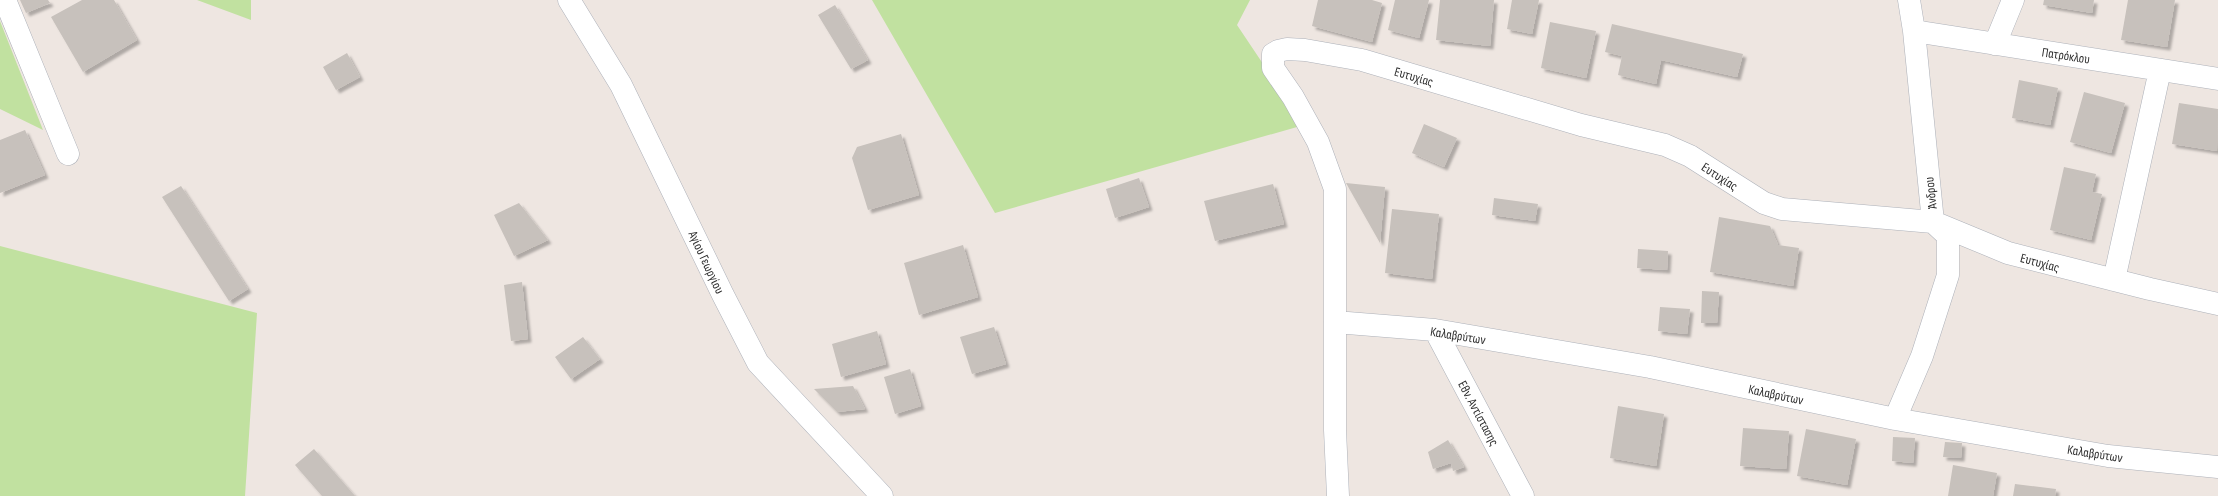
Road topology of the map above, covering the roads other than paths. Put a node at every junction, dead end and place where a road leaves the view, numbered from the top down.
1 (5, 0) edge
2 (569, 0) edge
3 (1909, 0) edge
4 (2013, 0) edge
5 (1914, 31) junction
6 (1995, 44) junction
7 (2160, 70) junction
8 (2218, 79) edge
9 (68, 154) dead end
10 (1933, 222) junction
11 (2114, 280) junction
12 (2218, 304) edge
13 (1335, 322) junction
14 (1435, 330) junction
15 (1895, 419) junction
16 (2218, 467) edge
17 (882, 496) edge
18 (1338, 496) edge
19 (1522, 496) edge

1 - 9 street
2 - 17 street, Αγίου Γεωργίου
3 - 5 street, Άνδρου
4 - 6 street
5 - 6 street, Πατρόκλου
5 - 10 street, Άνδρου
6 - 7 street, Πατρόκλου
7 - 8 street, Πατρόκλου
7 - 11 street
10 - 11 street, Ευτυχίας
10 - 13 street, Ευτυχίας
10 - 15 street, Άνδρου
11 - 12 street, Ευτυχίας
13 - 14 street, Καλαβρύτων
13 - 18 street
14 - 15 street, Καλαβρύτων
14 - 19 street, Εθν. Αντίστασης
15 - 16 street, Καλαβρύτων

